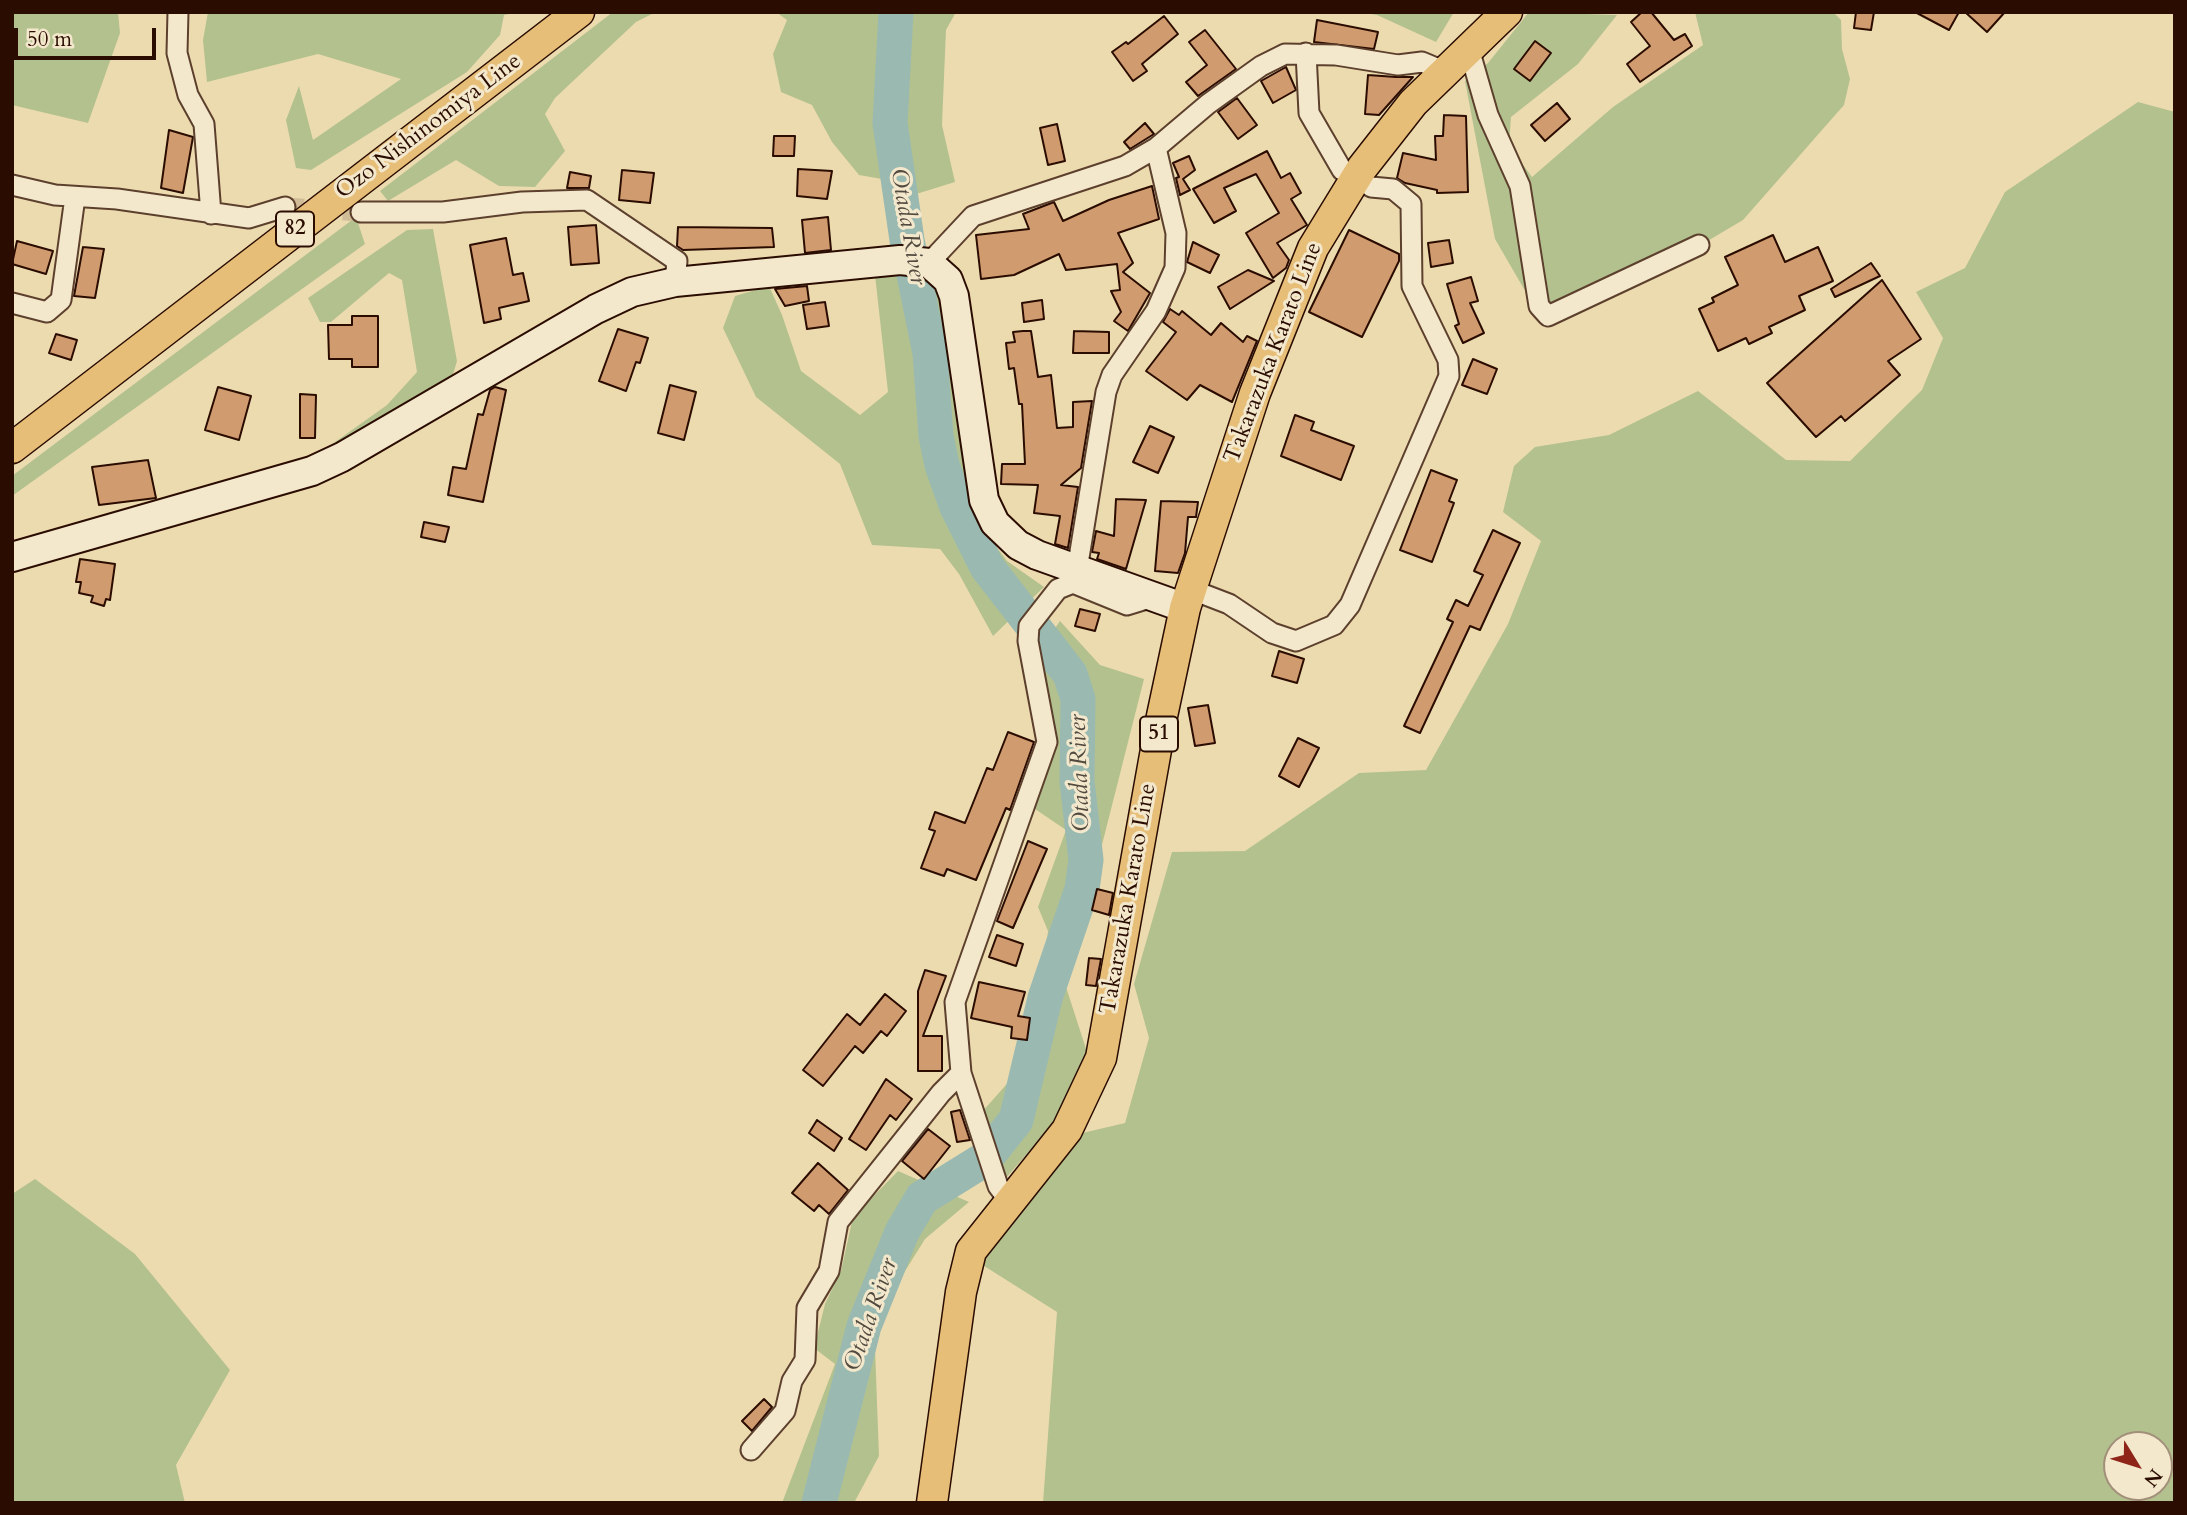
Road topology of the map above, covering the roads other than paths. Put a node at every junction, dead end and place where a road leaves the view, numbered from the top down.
1 (178, 12) edge
2 (579, 12) edge
3 (1507, 12) edge
4 (1469, 50) junction
5 (1306, 52) junction
6 (1446, 72) junction
7 (1156, 148) junction
8 (1342, 170) dead end
9 (12, 184) edge
10 (1371, 187) dead end
11 (75, 197) junction
12 (285, 207) tunnel mouth
13 (361, 212) tunnel mouth
14 (211, 214) junction
15 (1699, 245) dead end
16 (929, 263) junction
17 (675, 282) junction
18 (12, 303) edge
19 (12, 448) edge
20 (12, 557) edge
21 (1077, 570) junction
22 (1153, 597) junction
23 (1188, 599) junction
24 (961, 1073) junction
25 (1010, 1202) junction
26 (751, 1450) dead end
27 (932, 1503) edge

1 - 14 street
2 - 19 main road, Ozo Nishinomiya Line / 82
3 - 4 main road, Takarazuka Karato Line / 51
4 - 6 main road, Takarazuka Karato Line / 51
4 - 15 street
5 - 6 street
5 - 7 street
5 - 8 street
6 - 23 main road, Takarazuka Karato Line / 51
7 - 16 street
7 - 21 street
9 - 11 street
10 - 23 street
11 - 14 street
11 - 18 street
12 - 14 street
13 - 17 street
16 - 17 street
16 - 21 street
17 - 20 street
21 - 22 street
22 - 23 street
22 - 24 street
23 - 25 main road, Takarazuka Karato Line / 51
24 - 25 street
24 - 26 street
25 - 27 main road, Takarazuka Karato Line / 51

